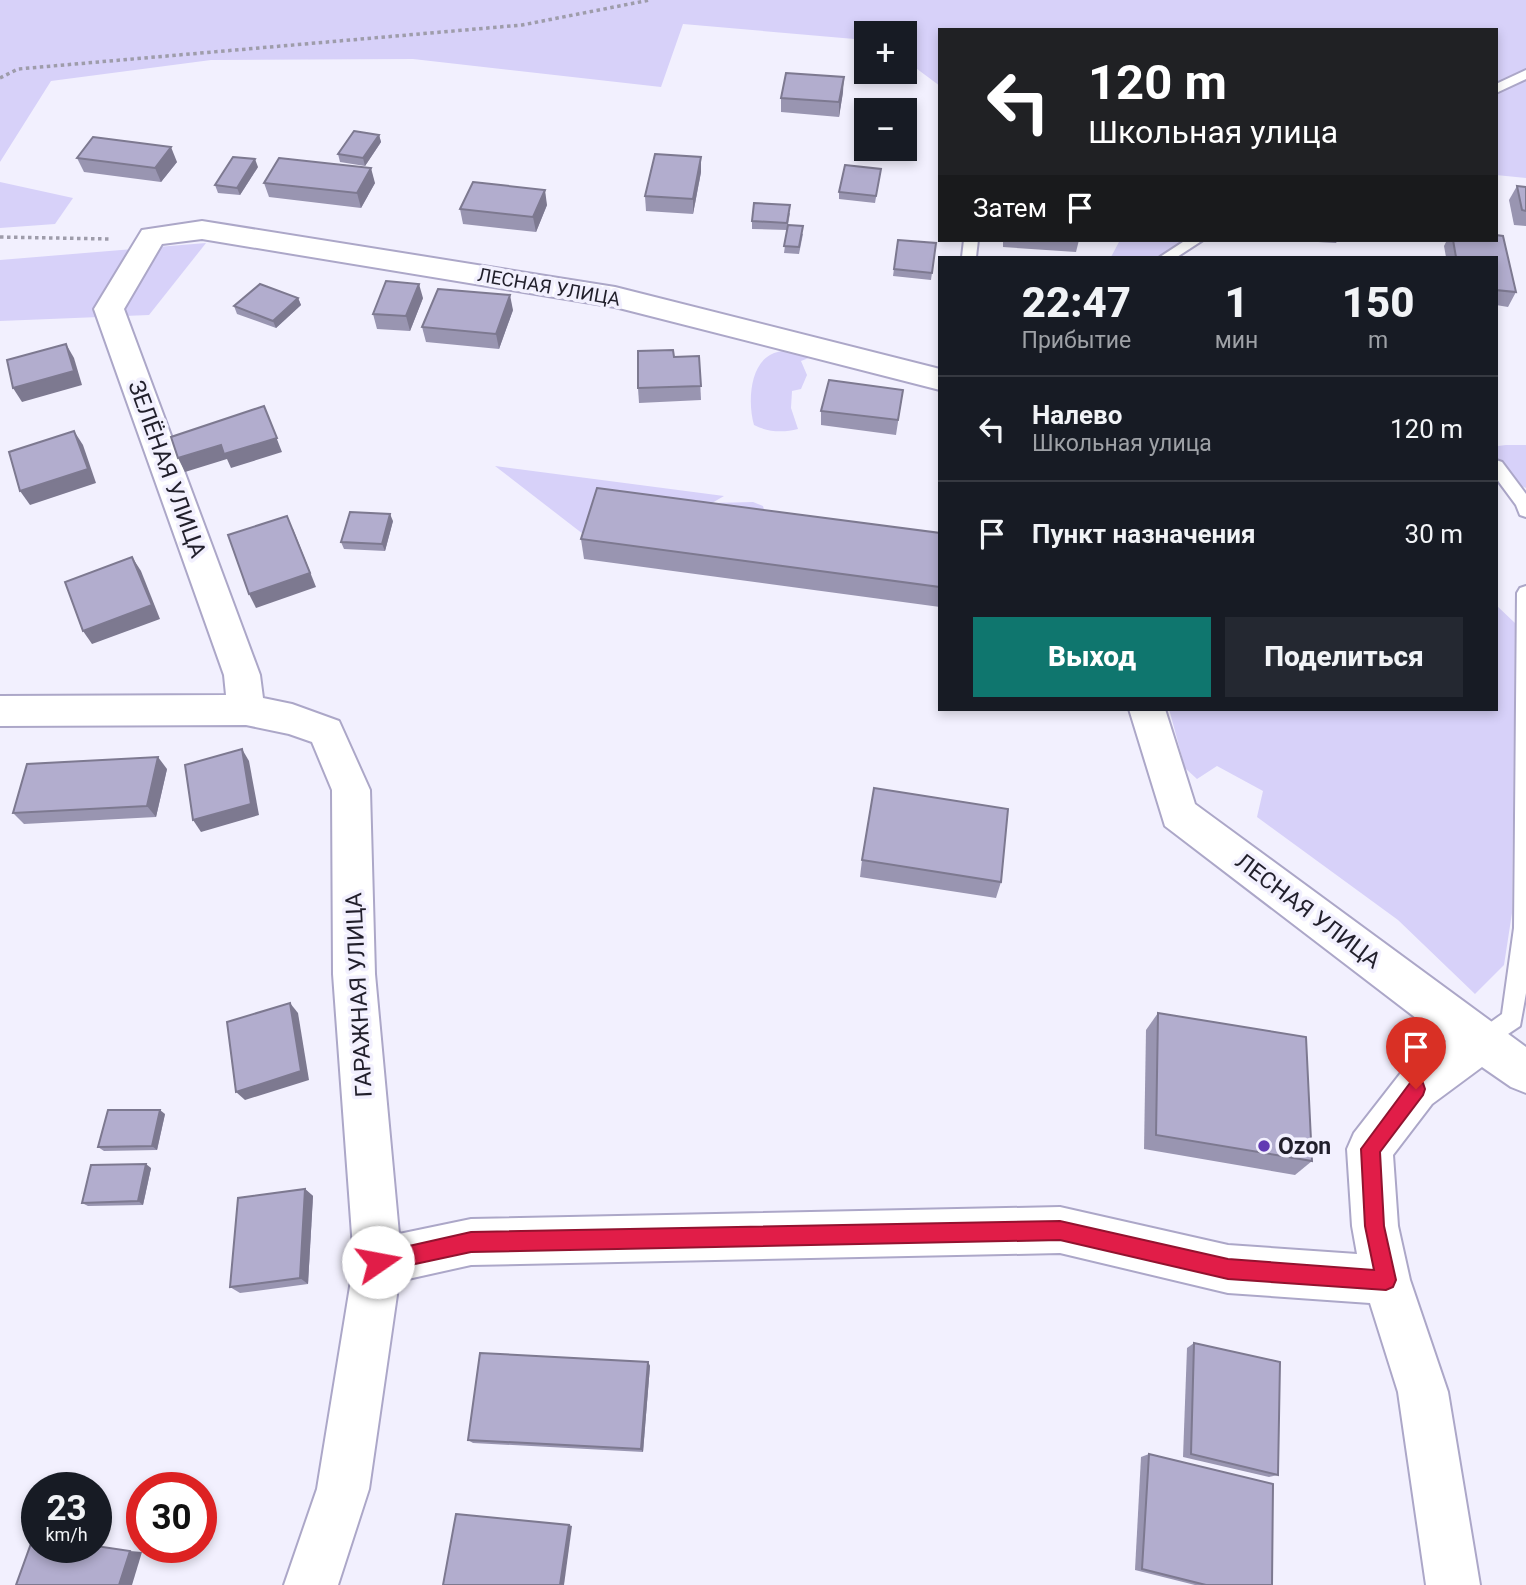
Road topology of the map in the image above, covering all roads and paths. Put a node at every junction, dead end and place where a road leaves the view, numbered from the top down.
1 (650, 0) edge
2 (1526, 74) edge
3 (0, 78) edge
4 (1498, 88) edge
5 (152, 236) junction
6 (0, 238) edge
7 (1193, 242) edge
8 (1169, 256) edge
9 (938, 379) edge
10 (1498, 469) edge
11 (1526, 511) edge
12 (1526, 593) edge
13 (1525, 627) edge
14 (246, 710) junction
15 (0, 711) edge
16 (1148, 711) edge
17 (1522, 967) edge
18 (1481, 1042) junction
19 (1526, 1072) edge
20 (378, 1262) junction
21 (1386, 1280) junction
22 (311, 1585) edge
23 (1453, 1585) edge

1 - 3 path
2 - 4 lane
5 - 6 path
5 - 9 street, ЛЕСНАЯ УЛИЦА
5 - 14 street, ЗЕЛЁНАЯ УЛИЦА
7 - 8 lane
10 - 11 lane
12 - 13 lane
13 - 17 lane
14 - 15 street, ГАРАЖНАЯ УЛИЦА
14 - 20 street, ГАРАЖНАЯ УЛИЦА
16 - 18 street, ЛЕСНАЯ УЛИЦА
17 - 18 lane
18 - 19 street, ЛЕСНАЯ УЛИЦА
18 - 21 street
20 - 21 street
20 - 22 street, ГАРАЖНАЯ УЛИЦА
21 - 23 street

